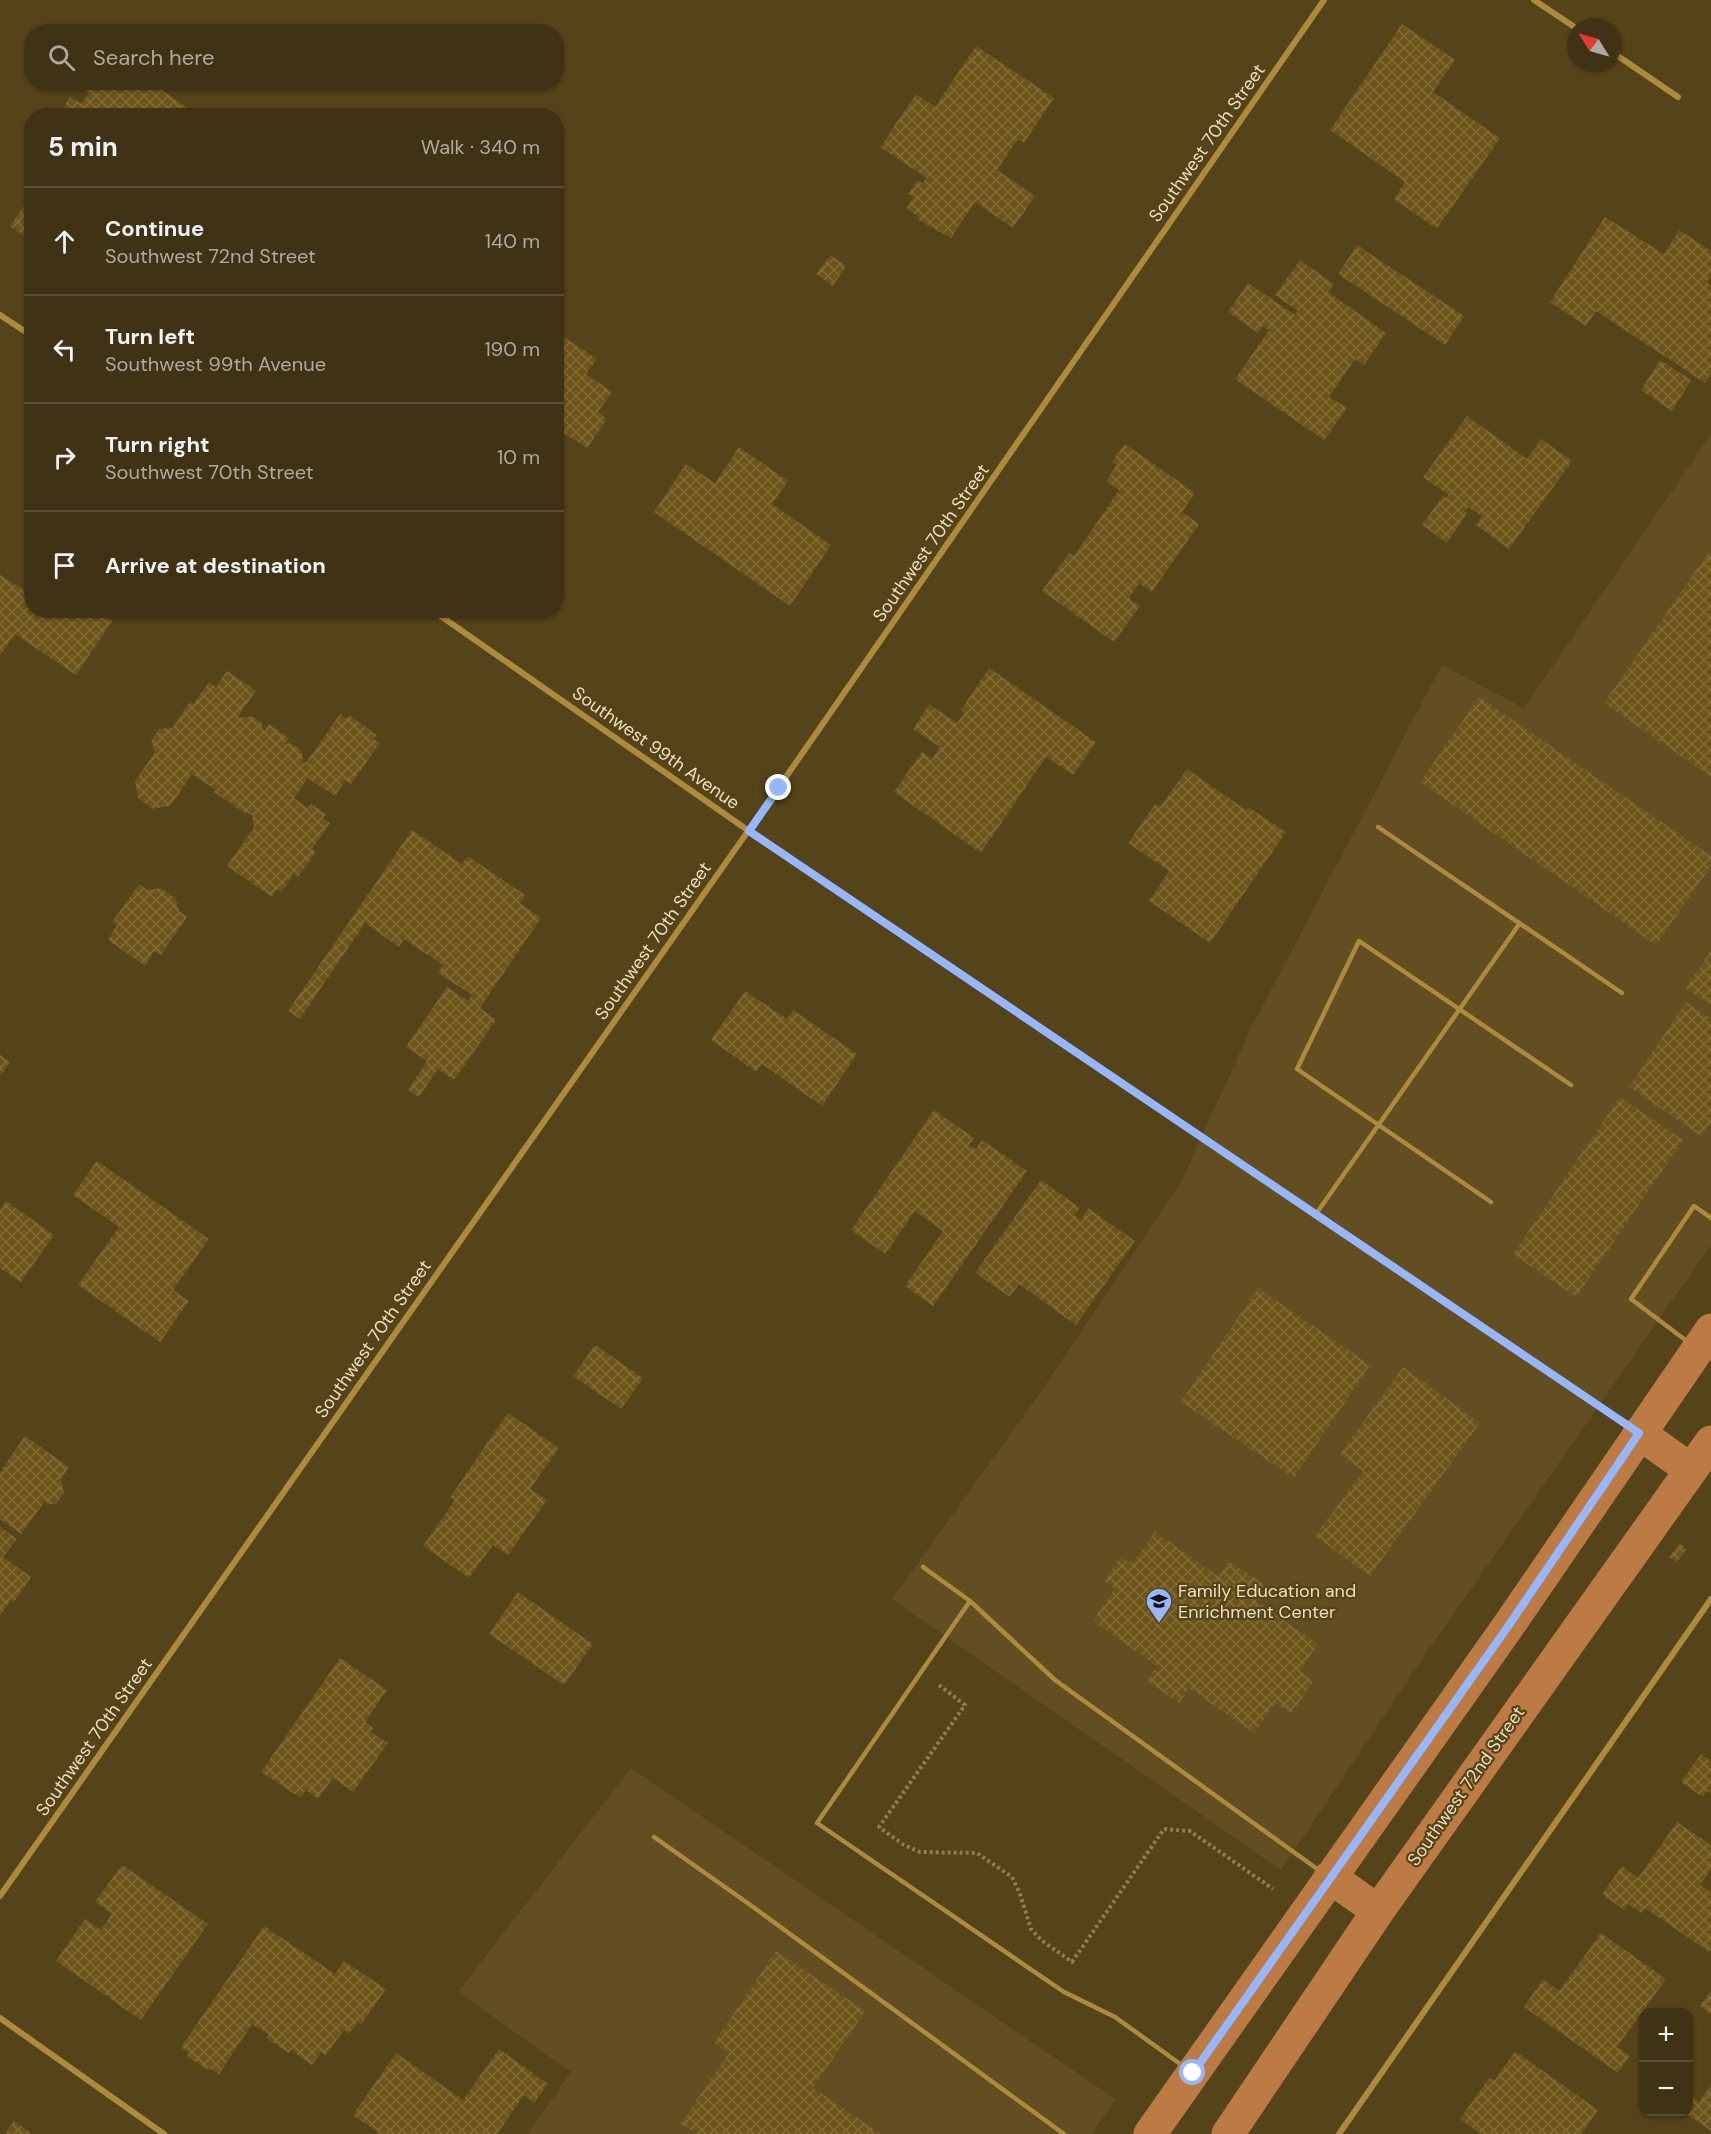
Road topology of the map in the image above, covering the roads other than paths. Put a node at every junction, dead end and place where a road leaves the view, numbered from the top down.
1 (1324, 0) edge
2 (1534, 0) edge
3 (1567, 22) edge
4 (1621, 58) edge
5 (1678, 97) dead end
6 (0, 315) edge
7 (24, 331) edge
8 (443, 618) edge
9 (1378, 827) dead end
10 (749, 831) junction
11 (1520, 923) junction
12 (1622, 993) dead end
13 (1460, 1009) junction
14 (1571, 1085) dead end
15 (1379, 1125) junction
16 (1491, 1202) dead end
17 (1316, 1215) junction
18 (1711, 1218) edge
19 (1704, 1339) edge
20 (1639, 1433) junction
21 (1711, 1442) edge
22 (1691, 1470) junction
23 (923, 1567) dead end
24 (1711, 1599) edge
25 (970, 1601) junction
26 (654, 1837) dead end
27 (1330, 1877) junction
28 (0, 1896) edge
29 (1378, 1911) junction
30 (0, 2018) edge
31 (1193, 2073) junction
32 (164, 2134) edge
33 (1064, 2134) edge
34 (1150, 2134) edge
35 (1228, 2134) edge
36 (1339, 2134) edge

1 - 10 street, Southwest 70th Street
2 - 3 street
4 - 5 street
6 - 7 street
8 - 10 street, Southwest 99th Avenue
9 - 11 lane
10 - 17 street, Southwest 99th Avenue
10 - 28 street, Southwest 70th Street
11 - 12 lane
11 - 13 lane
13 - 14 lane
13 - 15 lane
13 - 15 lane
15 - 16 lane
15 - 17 lane
17 - 20 street, Southwest 99th Avenue
18 - 19 lane
19 - 20 main road
20 - 22 main road
20 - 27 main road
21 - 22 main road, Southwest 72nd Street
22 - 29 main road, Southwest 72nd Street
23 - 25 lane
24 - 36 street
25 - 27 lane
25 - 31 lane
26 - 33 lane
27 - 29 main road
27 - 31 main road
29 - 35 main road, Southwest 72nd Street
30 - 32 street
31 - 34 main road

